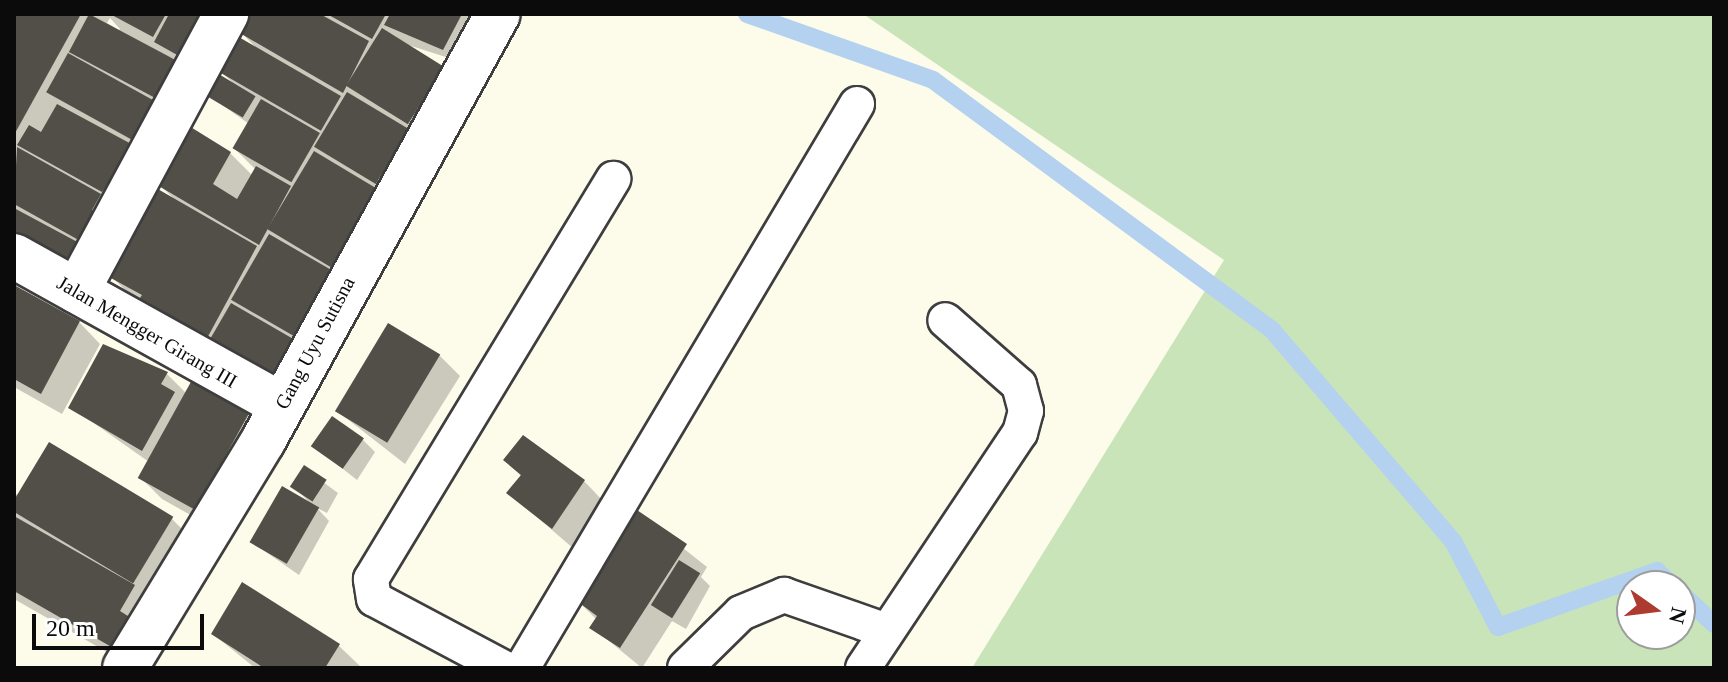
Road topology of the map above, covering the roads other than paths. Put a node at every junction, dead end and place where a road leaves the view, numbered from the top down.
1 (226, 14) edge
2 (498, 14) edge
3 (857, 104) dead end
4 (613, 179) dead end
5 (14, 256) edge
6 (77, 291) junction
7 (945, 320) dead end
8 (282, 405) junction
9 (887, 631) junction
10 (125, 668) edge
11 (504, 668) edge
12 (522, 668) edge
13 (685, 668) edge
14 (863, 668) edge

1 - 6 street
2 - 8 street, Gang Uyu Sutisna
3 - 12 lane
4 - 11 lane
5 - 6 street, Jalan Mengger Girang III
6 - 8 street, Jalan Mengger Girang III
7 - 9 lane
8 - 10 street, Gang Uyu Sutisna
9 - 13 lane
9 - 14 lane

